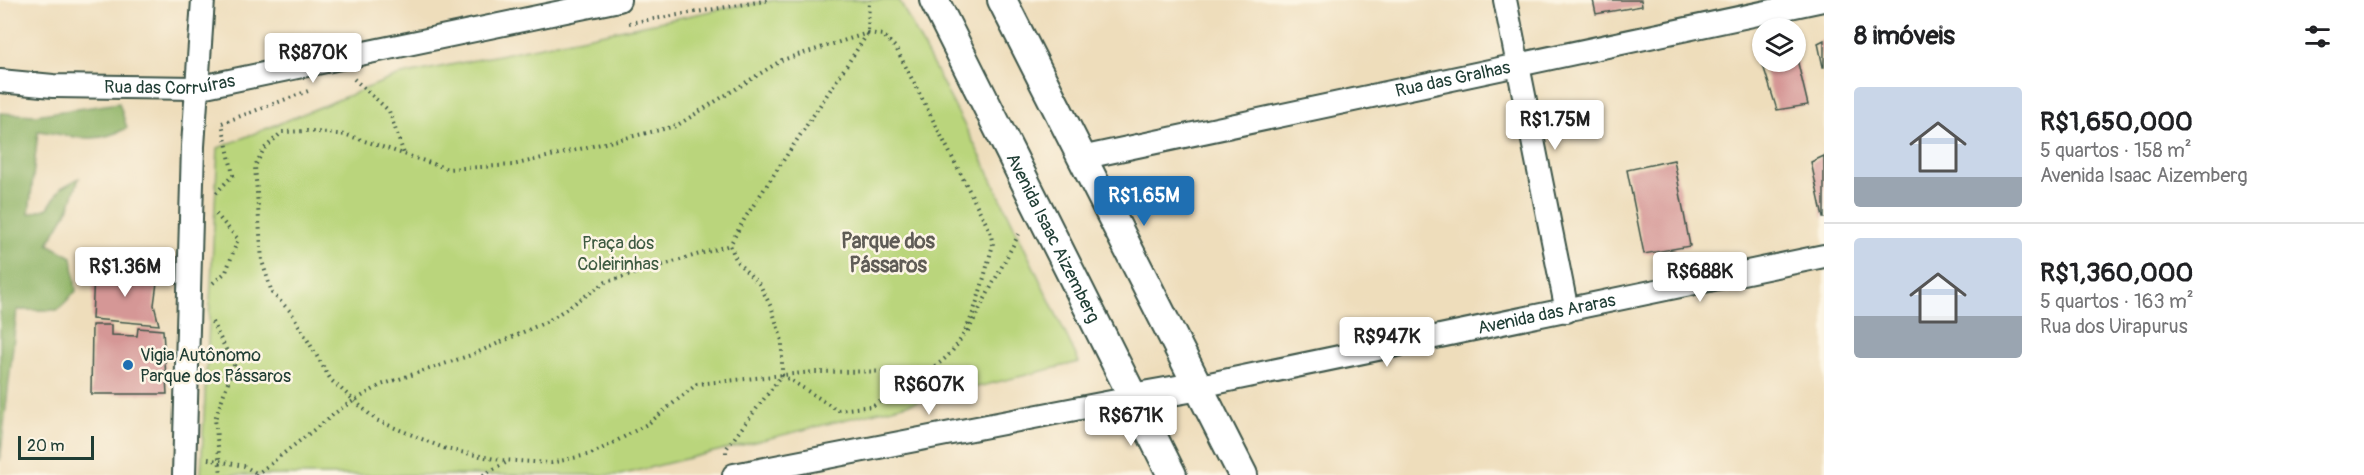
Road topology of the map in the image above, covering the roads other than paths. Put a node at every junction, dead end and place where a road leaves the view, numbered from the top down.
1 (203, 0) edge
2 (619, 0) edge
3 (934, 0) edge
4 (1002, 0) edge
5 (1505, 0) edge
6 (1823, 0) edge
7 (1518, 64) junction
8 (0, 81) edge
9 (196, 88) junction
10 (1081, 158) junction
11 (1824, 256) edge
12 (1567, 311) junction
13 (1200, 386) junction
14 (1132, 398) junction
15 (730, 466) edge
16 (184, 475) edge
17 (1172, 475) edge
18 (1243, 475) edge

1 - 9 street
2 - 9 street, Rua das Corruíras
3 - 14 street, Avenida Isaac Aizemberg
4 - 10 street
5 - 7 street
6 - 7 street, Rua das Gralhas
7 - 10 street, Rua das Gralhas
7 - 12 street
8 - 9 street, Rua das Corruíras
9 - 16 street
10 - 13 street
11 - 12 street, Avenida das Araras
12 - 13 street, Avenida das Araras
13 - 14 street
13 - 18 street
14 - 15 street
14 - 17 street, Avenida Isaac Aizemberg

